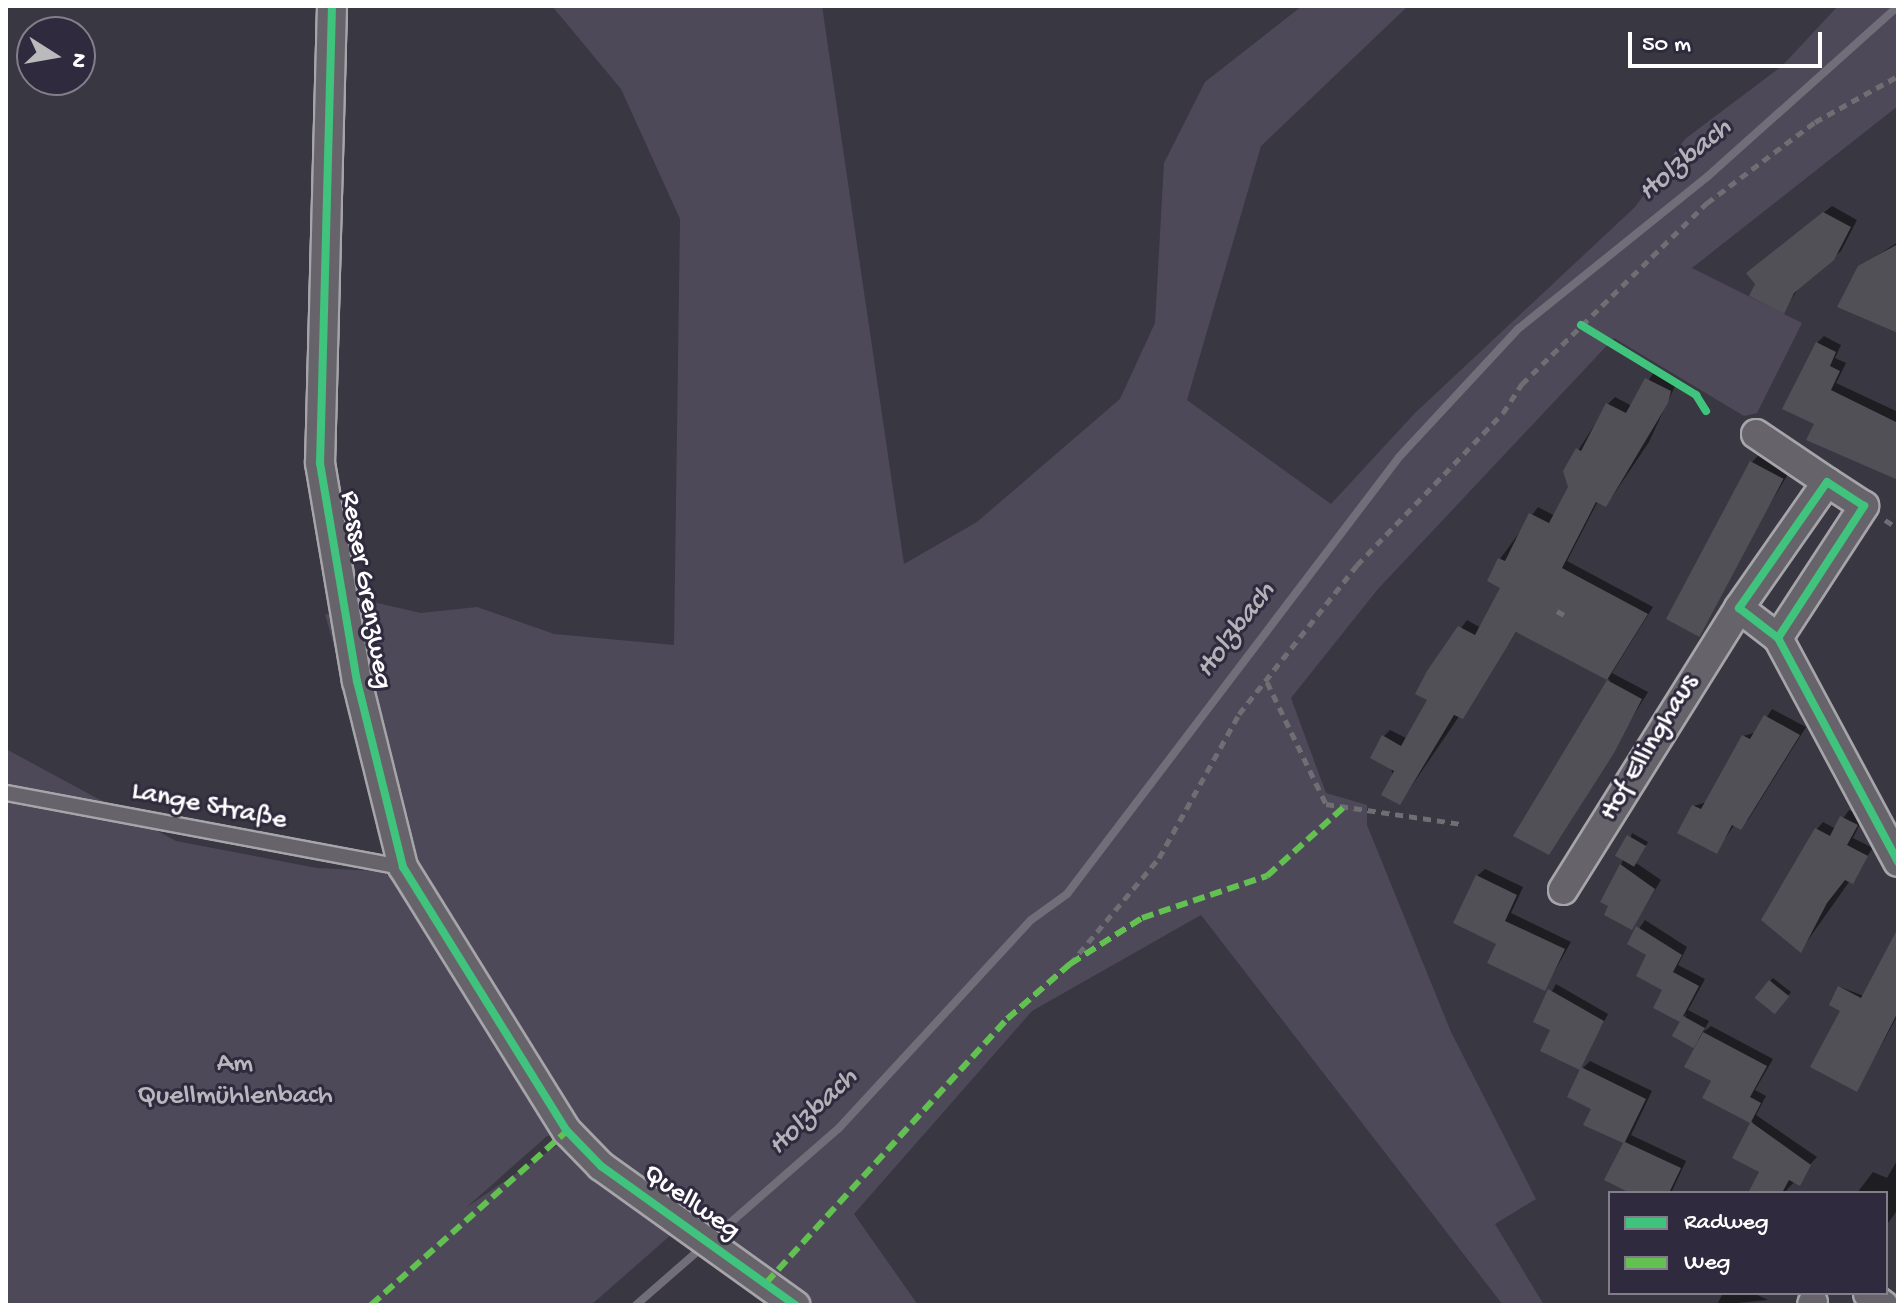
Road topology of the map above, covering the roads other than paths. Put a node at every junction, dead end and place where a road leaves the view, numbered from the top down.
1 (332, 6) edge
2 (1756, 434) dead end
3 (1827, 482) junction
4 (1739, 608) junction
5 (1778, 638) junction
6 (6, 793) edge
7 (1898, 862) edge
8 (403, 867) junction
9 (1563, 890) dead end
10 (567, 1131) joint
11 (795, 1305) edge

1 - 8 street, Resser Grenzweg
2 - 3 street
3 - 4 street, Hof Ellinghaus
3 - 5 street
4 - 5 street
4 - 9 street, Hof Ellinghaus
5 - 7 street
6 - 8 lane, Lange Straße
8 - 10 street, Resser Grenzweg
10 - 11 street, Quellweg

